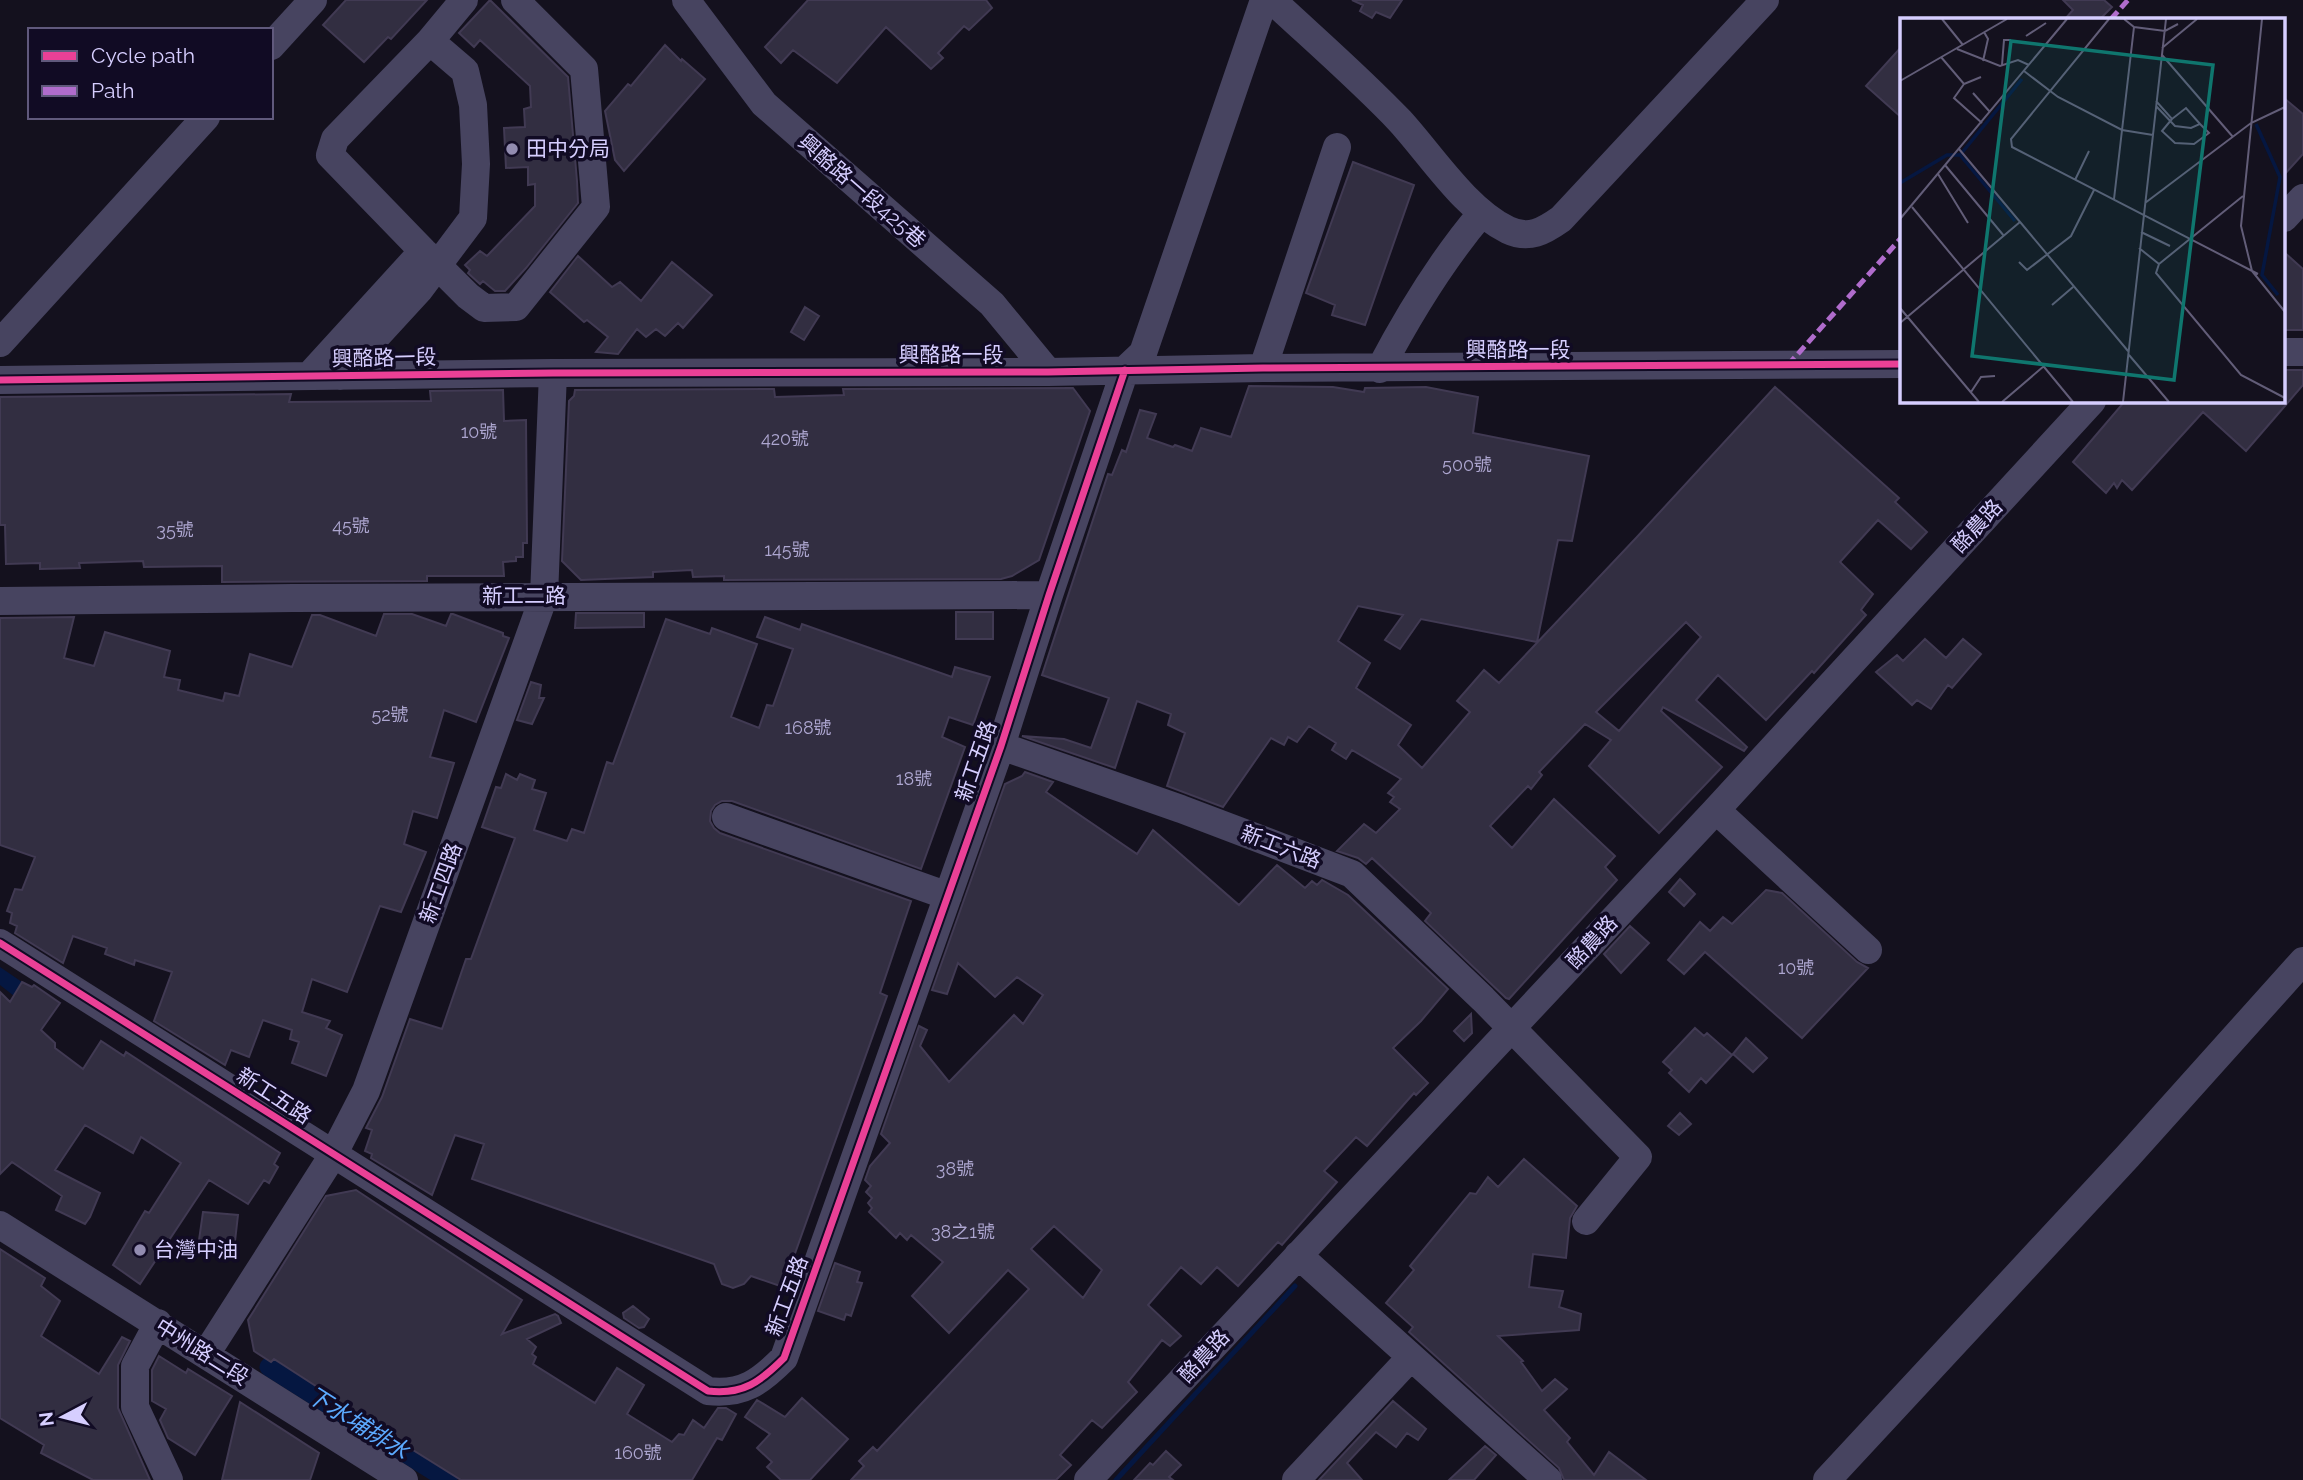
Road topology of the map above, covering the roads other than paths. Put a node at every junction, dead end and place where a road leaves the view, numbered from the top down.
1 (313, 0) edge
2 (464, 0) edge
3 (515, 0) edge
4 (686, 0) edge
5 (1264, 0) edge
6 (1272, 0) edge
7 (1765, 0) edge
8 (430, 41) junction
9 (273, 44) edge
10 (204, 119) edge
11 (1337, 147) dead end
12 (2303, 198) edge
13 (1481, 214) junction
14 (2286, 216) edge
15 (430, 258) junction
16 (0, 343) edge
17 (1134, 362) junction
18 (1900, 364) edge
19 (1263, 368) junction
20 (1380, 369) junction
21 (1048, 372) junction
22 (554, 373) junction
23 (309, 376) junction
24 (340, 376) junction
25 (0, 380) edge
26 (2091, 402) edge
27 (1049, 595) junction
28 (544, 596) junction
29 (0, 601) edge
30 (1001, 746) junction
31 (1716, 810) junction
32 (726, 817) dead end
33 (948, 896) junction
34 (0, 943) edge
35 (1868, 950) dead end
36 (2303, 961) edge
37 (1512, 1028) junction
38 (334, 1155) junction
39 (1586, 1221) dead end
40 (0, 1224) edge
41 (1298, 1255) junction
42 (158, 1323) junction
43 (206, 1354) junction
44 (1411, 1357) junction
45 (169, 1480) edge
46 (404, 1480) edge
47 (1088, 1480) edge
48 (1296, 1480) edge
49 (1548, 1480) edge
50 (1827, 1480) edge

1 - 9 street
2 - 8 street
3 - 15 street
4 - 21 street, 興酪路一段425巷
5 - 17 street, 新工五路
6 - 13 street
7 - 13 street
8 - 15 street
8 - 15 street
10 - 16 street
11 - 19 street
12 - 14 street
13 - 20 street
15 - 23 street
15 - 24 street
17 - 19 street, 興酪路一段
17 - 21 street, 興酪路一段
17 - 27 street, 新工五路
18 - 20 street, 興酪路一段
19 - 20 street, 興酪路一段
21 - 22 street, 興酪路一段
22 - 24 street, 興酪路一段
22 - 28 street, 新工四路
23 - 24 street, 興酪路一段
23 - 25 street, 興酪路一段
26 - 31 street, 酪農路
27 - 28 street, 新工二路
27 - 30 street, 新工五路
28 - 29 street, 新工二路
28 - 38 street, 新工四路
30 - 33 street, 新工五路
30 - 37 street, 新工六路
31 - 35 street
31 - 37 street, 酪農路
32 - 33 street
33 - 38 street, 新工五路
34 - 38 street, 新工五路
36 - 50 street
37 - 39 street, 新工六路
37 - 41 street, 酪農路
38 - 43 street, 新工四路
40 - 42 street, 中州路二段
41 - 44 street
41 - 47 street, 酪農路
42 - 43 street, 中州路二段
42 - 45 street
43 - 46 street, 中州路二段
44 - 48 street
44 - 49 street

